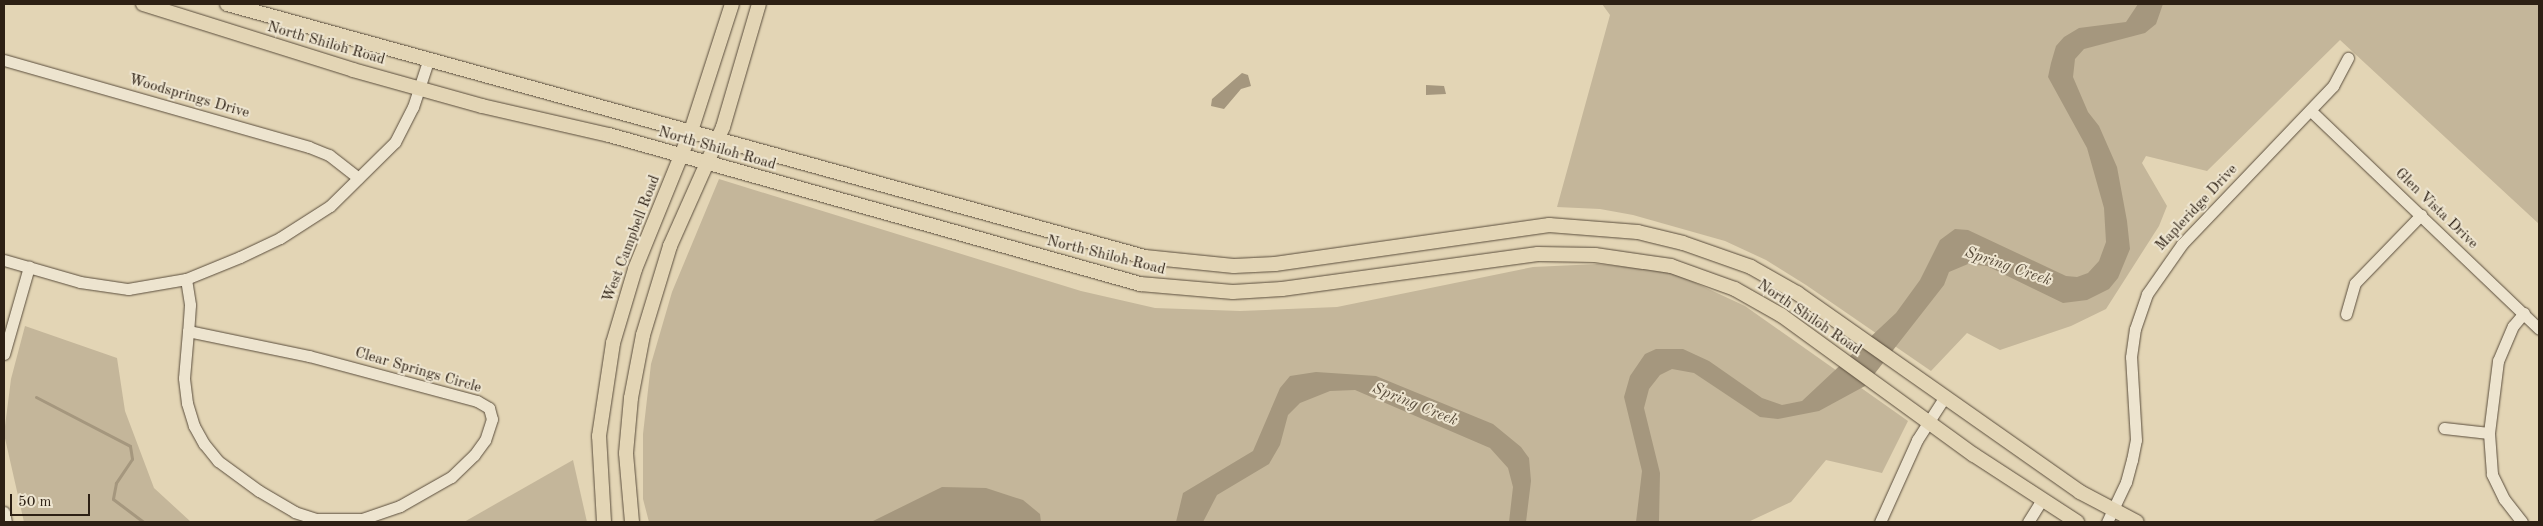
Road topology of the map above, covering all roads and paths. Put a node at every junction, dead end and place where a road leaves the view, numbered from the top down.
1 (143, 4) edge
2 (227, 4) edge
3 (732, 4) edge
4 (751, 4) edge
5 (759, 4) edge
6 (745, 55) junction
7 (2348, 58) dead end
8 (4, 60) edge
9 (428, 60) junction
10 (420, 87) junction
11 (2311, 111) junction
12 (691, 131) junction
13 (718, 139) junction
14 (682, 156) junction
15 (708, 163) junction
16 (358, 178) junction
17 (2421, 214) junction
18 (4, 260) edge
19 (29, 267) junction
20 (186, 279) junction
21 (2524, 313) junction
22 (2346, 314) dead end
23 (2539, 329) edge
24 (188, 331) junction
25 (4, 354) edge
26 (1944, 398) junction
27 (1929, 422) junction
28 (2444, 428) dead end
29 (2488, 433) junction
30 (2042, 500) junction
31 (4, 512) edge
32 (2110, 516) edge
33 (6, 522) edge
34 (604, 522) edge
35 (632, 522) edge
36 (1880, 522) edge
37 (2028, 522) edge
38 (2077, 522) edge
39 (2137, 522) edge
40 (2522, 522) edge

1 - 10 main road, North Shiloh Road
2 - 9 main road, North Shiloh Road
3 - 12 main road, West Campbell Road
4 - 6 main road
5 - 6 main road
6 - 13 main road
7 - 11 street, Mapleridge Drive
8 - 16 street, Woodsprings Drive
9 - 10 street
9 - 12 main road, North Shiloh Road
10 - 14 main road, North Shiloh Road
10 - 16 street
11 - 17 street, Glen Vista Drive
11 - 32 street, Mapleridge Drive
12 - 13 main road, North Shiloh Road
12 - 14 main road, West Campbell Road
13 - 15 main road
13 - 26 main road, North Shiloh Road
14 - 15 main road, North Shiloh Road
14 - 34 main road, West Campbell Road
15 - 27 main road, North Shiloh Road
15 - 35 main road
16 - 20 street
17 - 21 street, Glen Vista Drive
17 - 22 street
18 - 19 street
19 - 20 street
19 - 25 street
20 - 24 street, Clear Springs Circle
21 - 23 street, Glen Vista Drive
21 - 29 street
24 - 24 street, Clear Springs Circle
26 - 27 street
26 - 32 main road, North Shiloh Road
27 - 30 main road, North Shiloh Road
27 - 36 street
28 - 29 street
29 - 40 street
30 - 37 street
30 - 38 main road, North Shiloh Road
31 - 33 street
32 - 39 main road, North Shiloh Road

